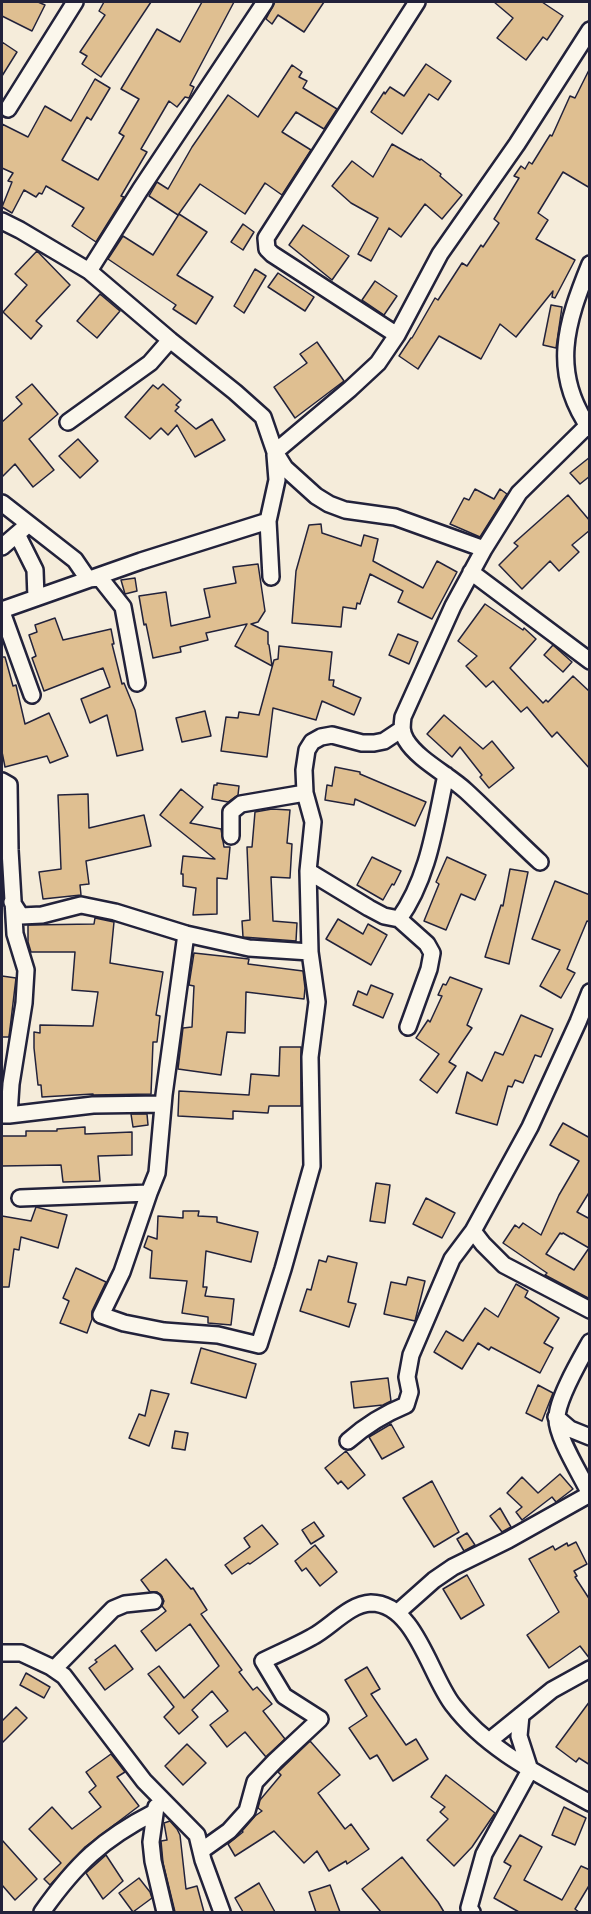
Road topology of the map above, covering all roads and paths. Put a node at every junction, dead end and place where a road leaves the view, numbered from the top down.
1 (75, 2) edge
2 (265, 2) edge
3 (417, 2) edge
4 (590, 30) edge
5 (8, 109) dead end
6 (2, 221) edge
7 (590, 264) edge
8 (89, 271) junction
9 (397, 335) junction
10 (170, 340) junction
11 (68, 423) dead end
12 (588, 428) edge
13 (275, 452) junction
14 (2, 503) edge
15 (268, 521) junction
16 (23, 529) junction
17 (2, 547) edge
18 (484, 549) junction
19 (471, 572) junction
20 (271, 577) dead end
21 (88, 579) junction
22 (36, 598) junction
23 (2, 611) edge
24 (590, 661) edge
25 (137, 683) dead end
26 (32, 695) dead end
27 (402, 729) junction
28 (446, 775) junction
29 (2, 781) edge
30 (305, 793) junction
31 (231, 836) dead end
32 (540, 862) dead end
33 (309, 871) junction
34 (12, 902) junction
35 (399, 919) junction
36 (186, 934) junction
37 (310, 952) junction
38 (590, 992) edge
39 (408, 1027) dead end
40 (163, 1104) junction
41 (5, 1115) edge
42 (149, 1193) junction
43 (20, 1198) dead end
44 (473, 1231) junction
45 (590, 1310) edge
46 (590, 1342) edge
47 (556, 1417) junction
48 (590, 1437) edge
49 (348, 1441) dead end
50 (590, 1494) edge
51 (154, 1601) dead end
52 (398, 1612) junction
53 (2, 1653) edge
54 (54, 1669) junction
55 (590, 1669) edge
56 (521, 1715) junction
57 (489, 1741) junction
58 (530, 1770) junction
59 (158, 1795) junction
60 (590, 1803) edge
61 (155, 1812) junction
62 (201, 1851) junction
63 (42, 1912) edge
64 (165, 1912) edge
65 (222, 1912) edge
66 (472, 1912) edge

1 - 5 street
2 - 8 street
3 - 9 street
4 - 9 street
6 - 8 street
7 - 12 street
8 - 10 street
9 - 13 street
10 - 11 street
10 - 13 street
12 - 18 street
13 - 15 street
13 - 18 street
14 - 16 street
15 - 20 street
15 - 21 street
16 - 17 street
16 - 21 street
16 - 22 street
18 - 19 street
19 - 24 street
19 - 27 street
21 - 22 street
21 - 25 street
22 - 23 street
23 - 26 street
27 - 28 street
27 - 30 street
28 - 32 street
28 - 35 street
29 - 34 street
30 - 31 street
30 - 33 street
33 - 35 street
33 - 37 street
34 - 36 street
34 - 41 street
35 - 39 street
36 - 37 street
36 - 40 street
37 - 42 street
38 - 44 street
40 - 41 street
40 - 42 street
42 - 43 street
44 - 45 street
44 - 49 street
46 - 47 street
47 - 48 street
47 - 50 street
50 - 52 street
51 - 54 street
52 - 57 street
52 - 62 street
53 - 54 street
54 - 59 street
55 - 56 street
56 - 57 street
56 - 58 street
57 - 58 street
58 - 60 street
58 - 66 street
59 - 61 street
59 - 62 street
61 - 63 street
61 - 64 street
62 - 65 street

